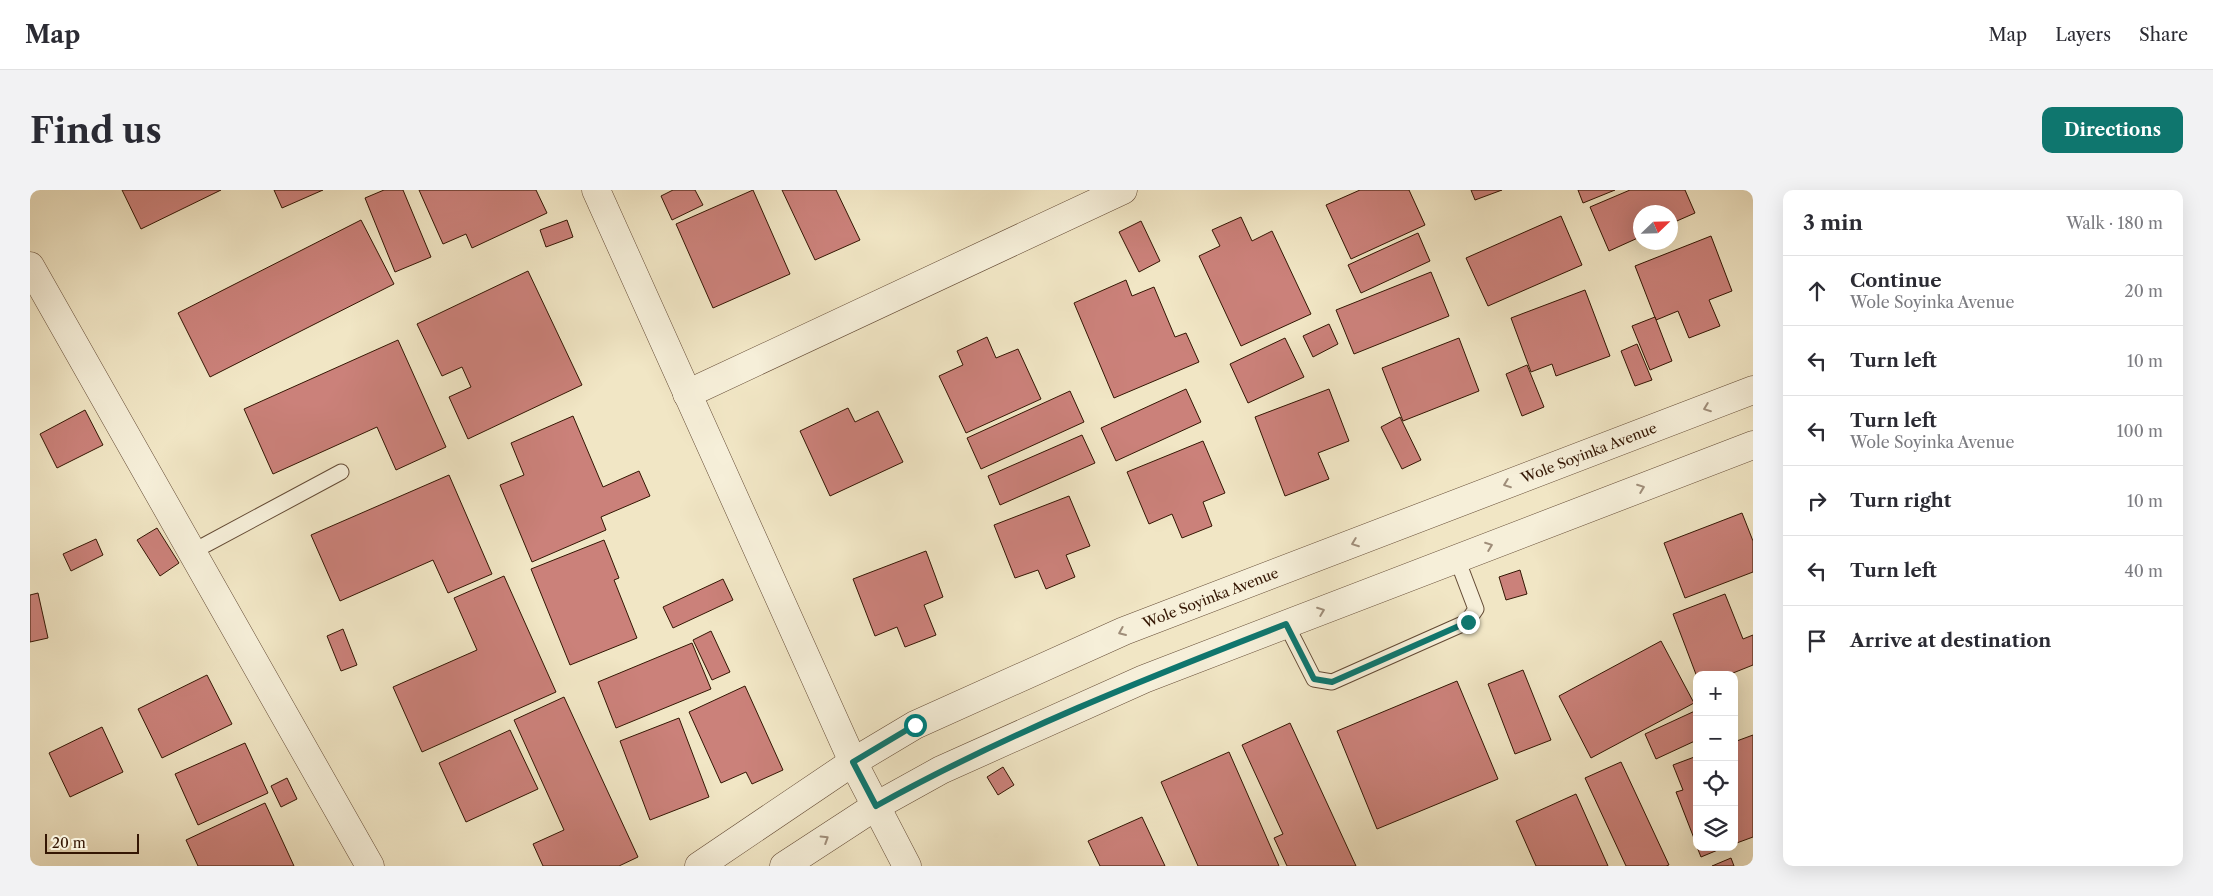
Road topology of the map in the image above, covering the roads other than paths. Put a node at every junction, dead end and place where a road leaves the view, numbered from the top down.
1 (596, 190) edge
2 (1123, 190) edge
3 (30, 266) edge
4 (1753, 390) edge
5 (687, 394) junction
6 (1753, 446) edge
7 (341, 472) dead end
8 (192, 552) junction
9 (1457, 559) junction
10 (1286, 624) junction
11 (853, 762) junction
12 (876, 806) junction
13 (370, 866) edge
14 (699, 866) edge
15 (784, 866) edge
16 (907, 866) edge

1 - 5 street
2 - 5 street
3 - 8 street
4 -> 11 street, Wole Soyinka Avenue
5 - 11 street
9 -> 6 street
7 - 8 lane
8 - 13 street
10 -> 9 street
9 - 10 lane
10 - 12 street
11 - 12 street
11 - 14 street, Wole Soyinka Avenue
15 -> 12 street
12 - 16 street

